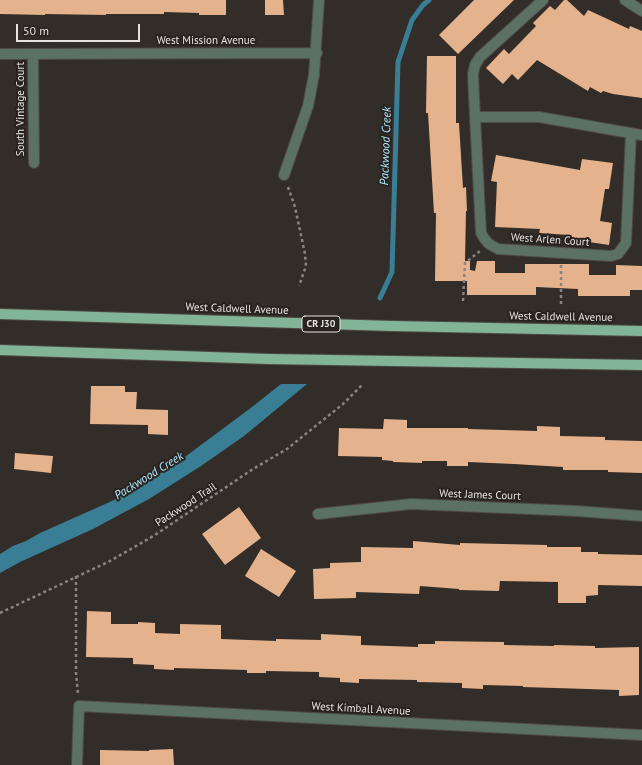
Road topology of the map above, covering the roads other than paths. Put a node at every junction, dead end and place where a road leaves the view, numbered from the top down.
1 (319, 0) edge
2 (543, 0) edge
3 (626, 0) edge
4 (642, 11) edge
5 (317, 53) junction
6 (0, 54) edge
7 (33, 54) junction
8 (475, 118) junction
9 (631, 133) junction
10 (642, 135) edge
11 (34, 163) dead end
12 (284, 175) road end
13 (0, 314) edge
14 (642, 331) edge
15 (0, 350) edge
16 (642, 365) edge
17 (318, 514) dead end
18 (642, 516) edge
19 (642, 735) edge
20 (77, 765) edge

1 - 5 street
2 - 8 street
3 - 4 street
5 - 7 street, West Mission Avenue
5 - 12 street
6 - 7 street, West Mission Avenue
7 - 11 street, South Vintage Court
8 - 9 street
8 - 9 street, West Arlen Court
9 - 10 street
13 - 14 main road, West Caldwell Avenue / CR J30
15 - 16 main road
17 - 18 street, West James Court
19 - 20 street, West Kimball Avenue

